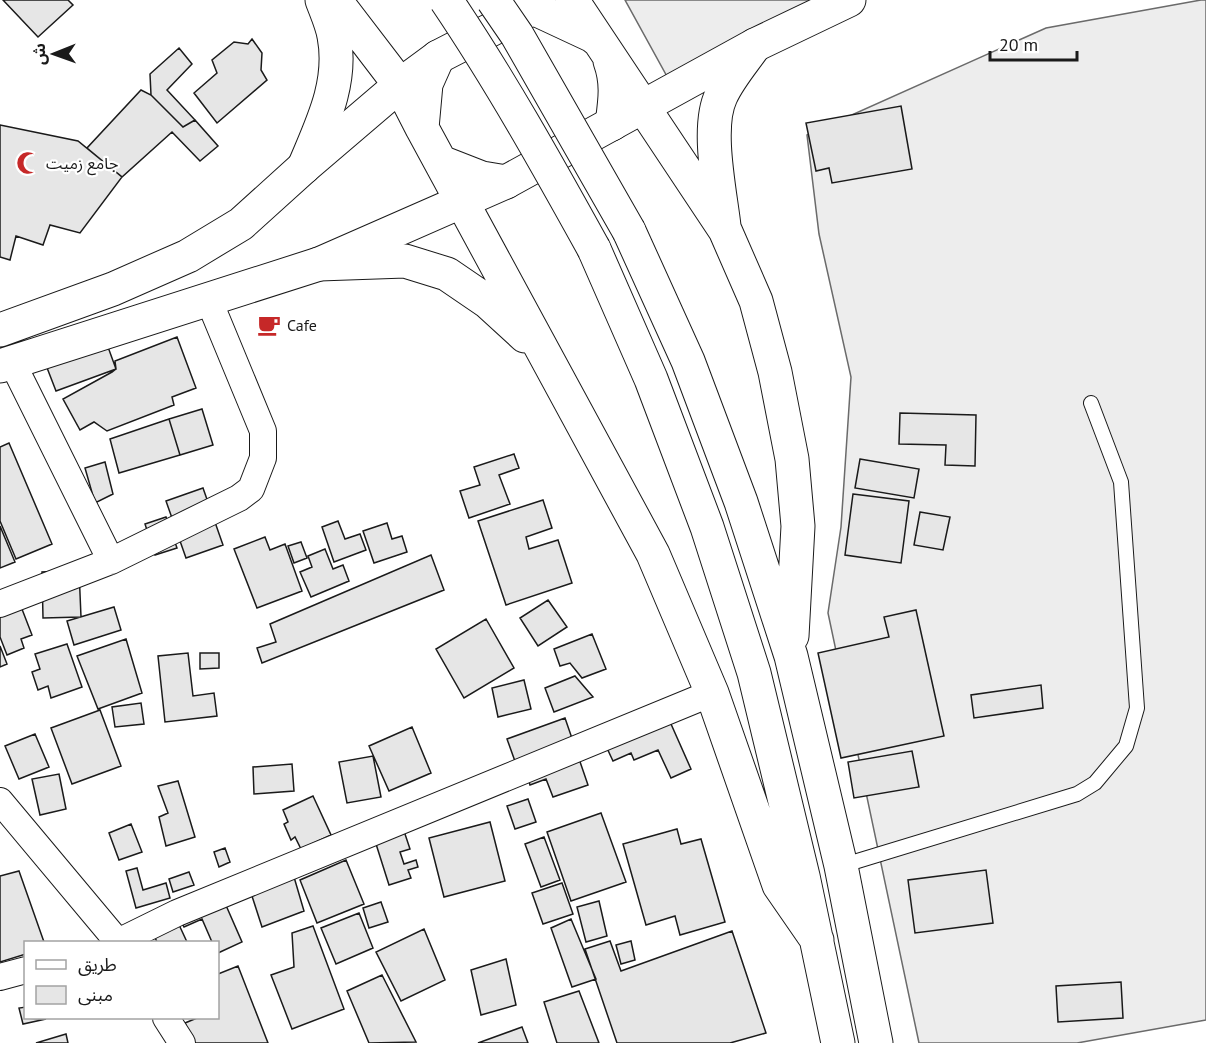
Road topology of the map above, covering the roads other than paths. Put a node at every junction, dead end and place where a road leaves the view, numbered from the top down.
1 (322, 0) edge
2 (335, 0) edge
3 (446, 0) edge
4 (493, 0) edge
5 (572, 0) edge
6 (849, 0) edge
7 (539, 4) edge
8 (755, 45) junction
9 (603, 46) junction
10 (438, 57) junction
11 (400, 85) junction
12 (645, 107) junction
13 (612, 124) junction
14 (422, 128) junction
15 (441, 162) junction
16 (304, 167) junction
17 (506, 182) junction
18 (461, 200) junction
19 (725, 230) junction
20 (319, 264) junction
21 (208, 298) junction
22 (0, 330) edge
23 (544, 354) junction
24 (6, 364) edge
25 (1091, 403) dead end
26 (111, 561) junction
27 (0, 604) edge
28 (792, 656) junction
29 (712, 693) junction
30 (0, 801) edge
31 (841, 866) junction
32 (817, 940) junction
33 (117, 941) edge
34 (120, 941) edge
35 (24, 971) edge
36 (0, 977) edge
37 (167, 1019) edge
38 (182, 1043) edge
39 (838, 1043) edge
40 (876, 1043) edge

1 - 16 main road
2 - 11 main road
3 - 32 main road, bridge
4 - 28 main road, bridge
5 - 9 main road
6 - 8 main road
7 - 9 main road
7 - 10 main road
8 - 12 main road
8 - 19 main road
9 - 12 main road
9 - 13 main road
10 - 11 main road
10 - 14 main road
11 - 14 main road
11 - 16 main road
12 - 13 main road
12 - 19 main road
13 - 17 main road
14 - 15 main road
15 - 17 main road
15 - 18 main road
16 - 22 main road
17 - 18 main road
18 - 20 main road
18 - 23 main road
19 - 28 main road
20 - 21 main road
20 - 23 main road
21 - 24 main road
21 - 26 street
23 - 29 main road
24 - 26 street
25 - 31 lane
26 - 27 street
28 - 31 main road
29 - 32 main road
29 - 34 street
30 - 33 street
31 - 40 main road
32 - 39 main road
35 - 36 street
37 - 38 street

